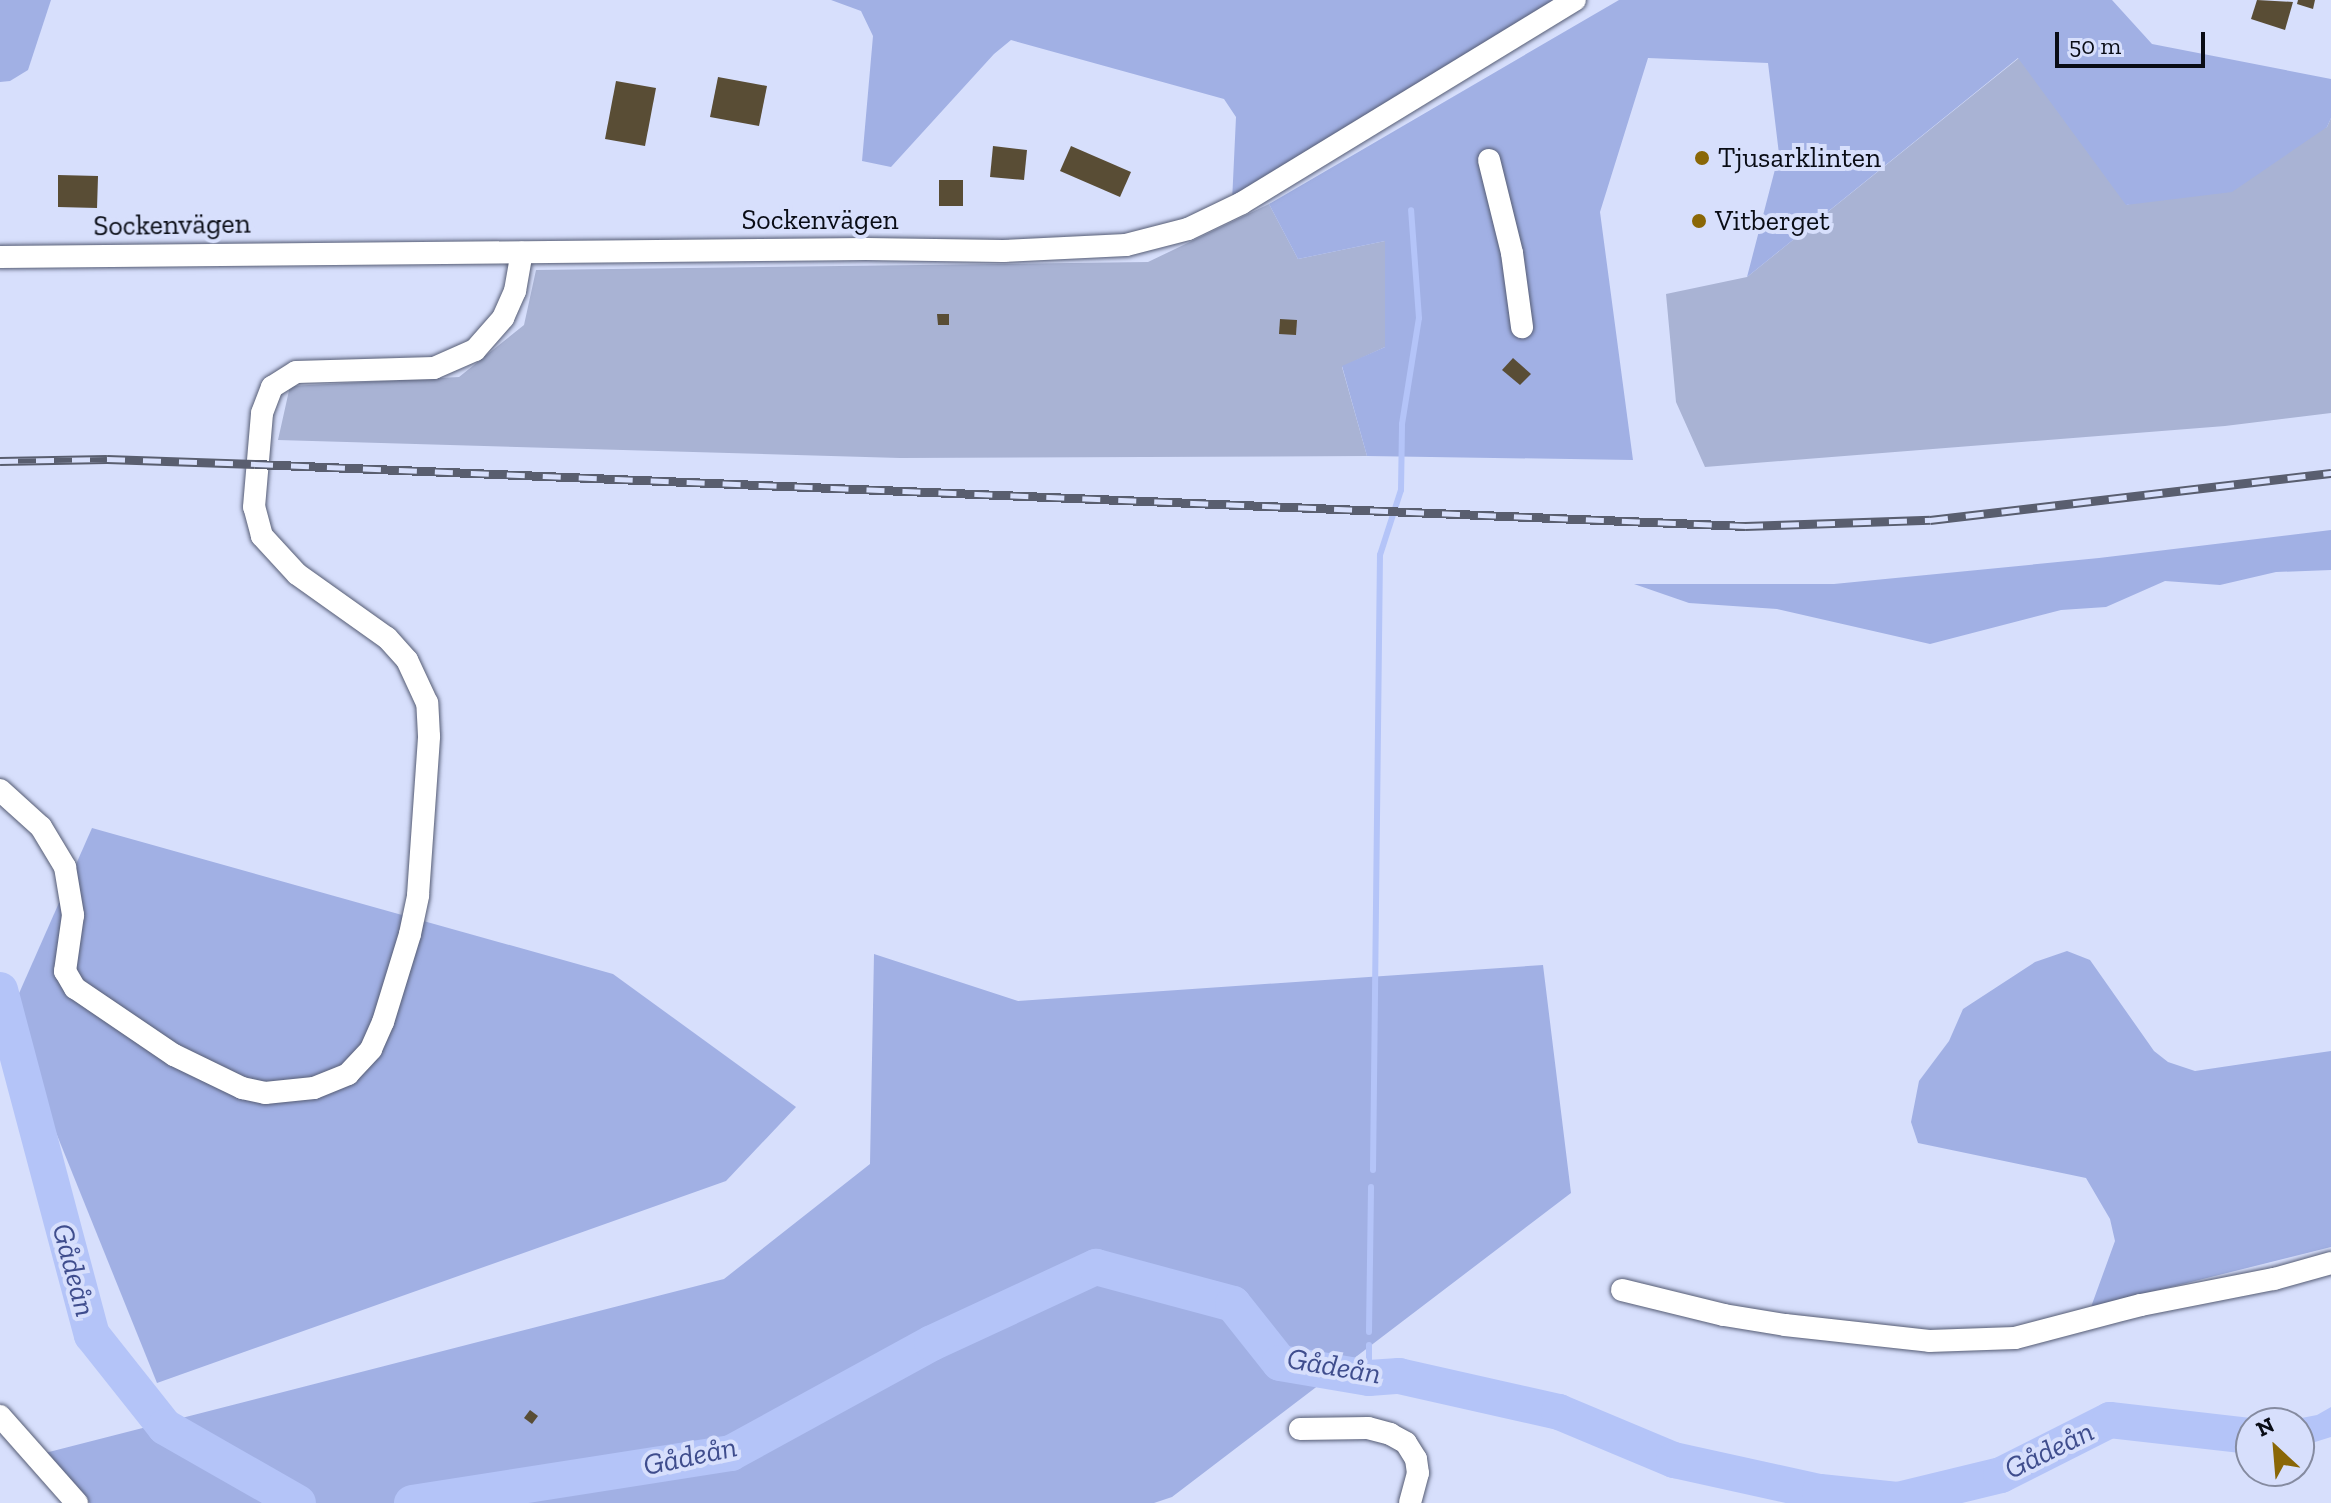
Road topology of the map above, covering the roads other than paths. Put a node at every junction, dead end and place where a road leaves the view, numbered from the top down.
1 (1575, 0) edge
2 (1489, 160) dead end
3 (522, 253) junction
4 (0, 257) edge
5 (1522, 327) dead end
6 (0, 790) edge
7 (2331, 1263) edge
8 (1622, 1290) dead end
9 (1, 1420) edge
10 (1300, 1429) dead end
11 (77, 1503) edge
12 (1410, 1503) edge

1 - 3 street, Sockenvägen
2 - 5 street
3 - 4 street, Sockenvägen
3 - 6 street
7 - 8 street
9 - 11 street
10 - 12 street

